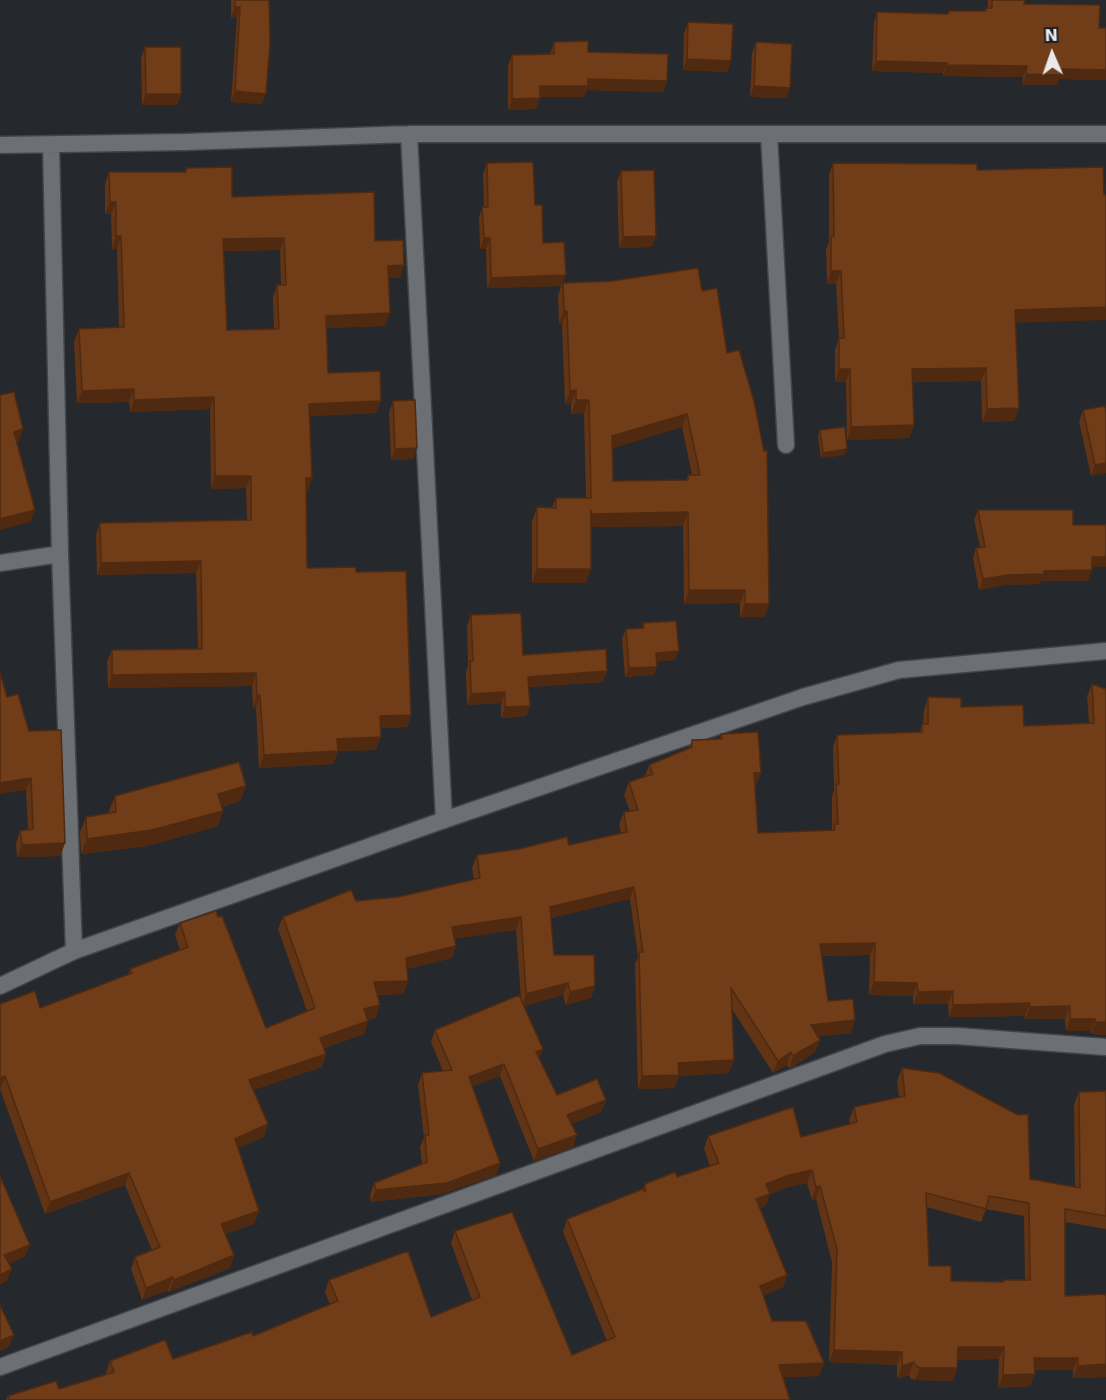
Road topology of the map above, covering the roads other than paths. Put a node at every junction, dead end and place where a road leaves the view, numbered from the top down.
1 (409, 134) junction
2 (769, 134) junction
3 (1106, 134) edge
4 (0, 145) edge
5 (51, 145) junction
6 (786, 445) dead end
7 (60, 554) junction
8 (0, 563) edge
9 (1106, 651) edge
10 (444, 820) junction
11 (74, 951) junction
12 (0, 986) edge
13 (1106, 1047) edge
14 (0, 1367) edge

1 - 2 street
1 - 5 street
1 - 10 street
2 - 3 street
2 - 6 street
4 - 5 street
5 - 7 street
7 - 8 street
7 - 11 street
9 - 10 street
10 - 11 street
11 - 12 street
13 - 14 street

